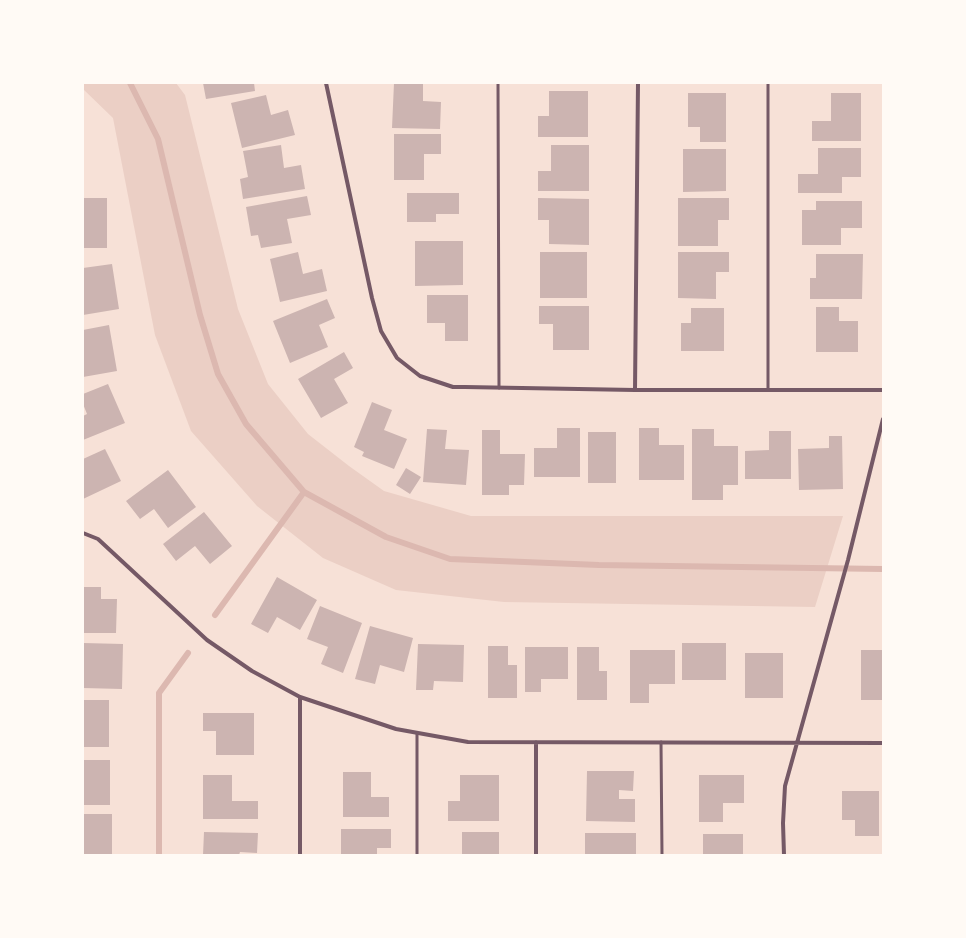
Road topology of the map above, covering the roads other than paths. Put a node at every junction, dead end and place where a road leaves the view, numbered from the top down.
1 (326, 83) edge
2 (498, 83) edge
3 (638, 83) edge
4 (768, 83) edge
5 (498, 388) junction
6 (635, 390) junction
7 (768, 390) junction
8 (883, 390) edge
9 (883, 419) edge
10 (83, 533) edge
11 (300, 697) junction
12 (417, 733) junction
13 (536, 742) junction
14 (661, 742) junction
15 (797, 742) junction
16 (883, 743) edge
17 (300, 855) edge
18 (417, 855) edge
19 (536, 855) edge
20 (662, 855) edge
21 (784, 855) edge

1 - 5 street
2 - 5 lane
3 - 6 street
4 - 7 lane
5 - 6 street
6 - 7 street
7 - 8 street
9 - 15 street
10 - 11 street
11 - 12 street
11 - 17 street
12 - 13 street
12 - 18 lane
13 - 14 street
13 - 19 street
14 - 15 street
14 - 20 lane
15 - 16 street
15 - 21 street

